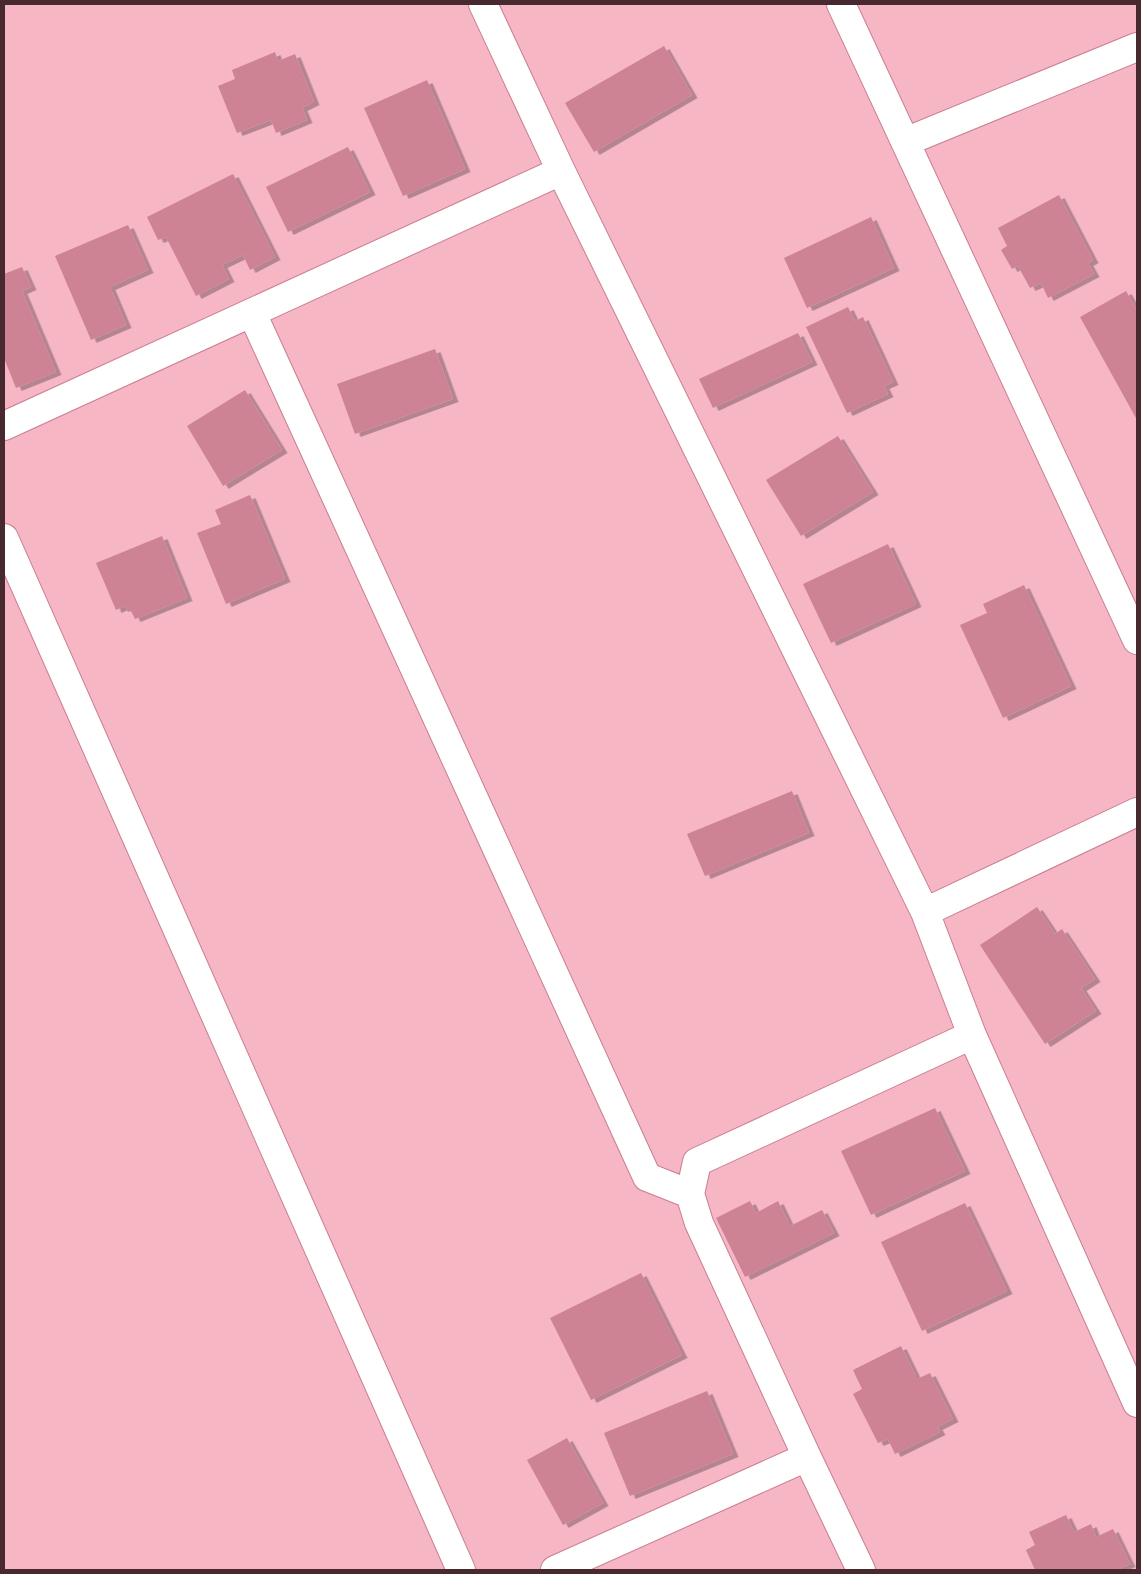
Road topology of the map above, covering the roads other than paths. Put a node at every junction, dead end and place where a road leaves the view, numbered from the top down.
1 (483, 4) edge
2 (841, 4) edge
3 (1137, 46) edge
4 (904, 142) junction
5 (561, 171) junction
6 (252, 313) junction
7 (4, 426) edge
8 (4, 538) edge
9 (1137, 640) edge
10 (1137, 812) edge
11 (925, 912) junction
12 (972, 1035) junction
13 (690, 1194) junction
14 (1137, 1403) edge
15 (807, 1457) junction
16 (461, 1570) edge
17 (555, 1570) edge
18 (861, 1570) edge

1 - 5 street
2 - 4 street
3 - 4 street
4 - 9 street
5 - 6 street
5 - 11 street
6 - 7 street
6 - 13 street
8 - 16 street
10 - 11 street
11 - 12 street
12 - 13 street
12 - 14 street
13 - 15 street
15 - 17 street
15 - 18 street

